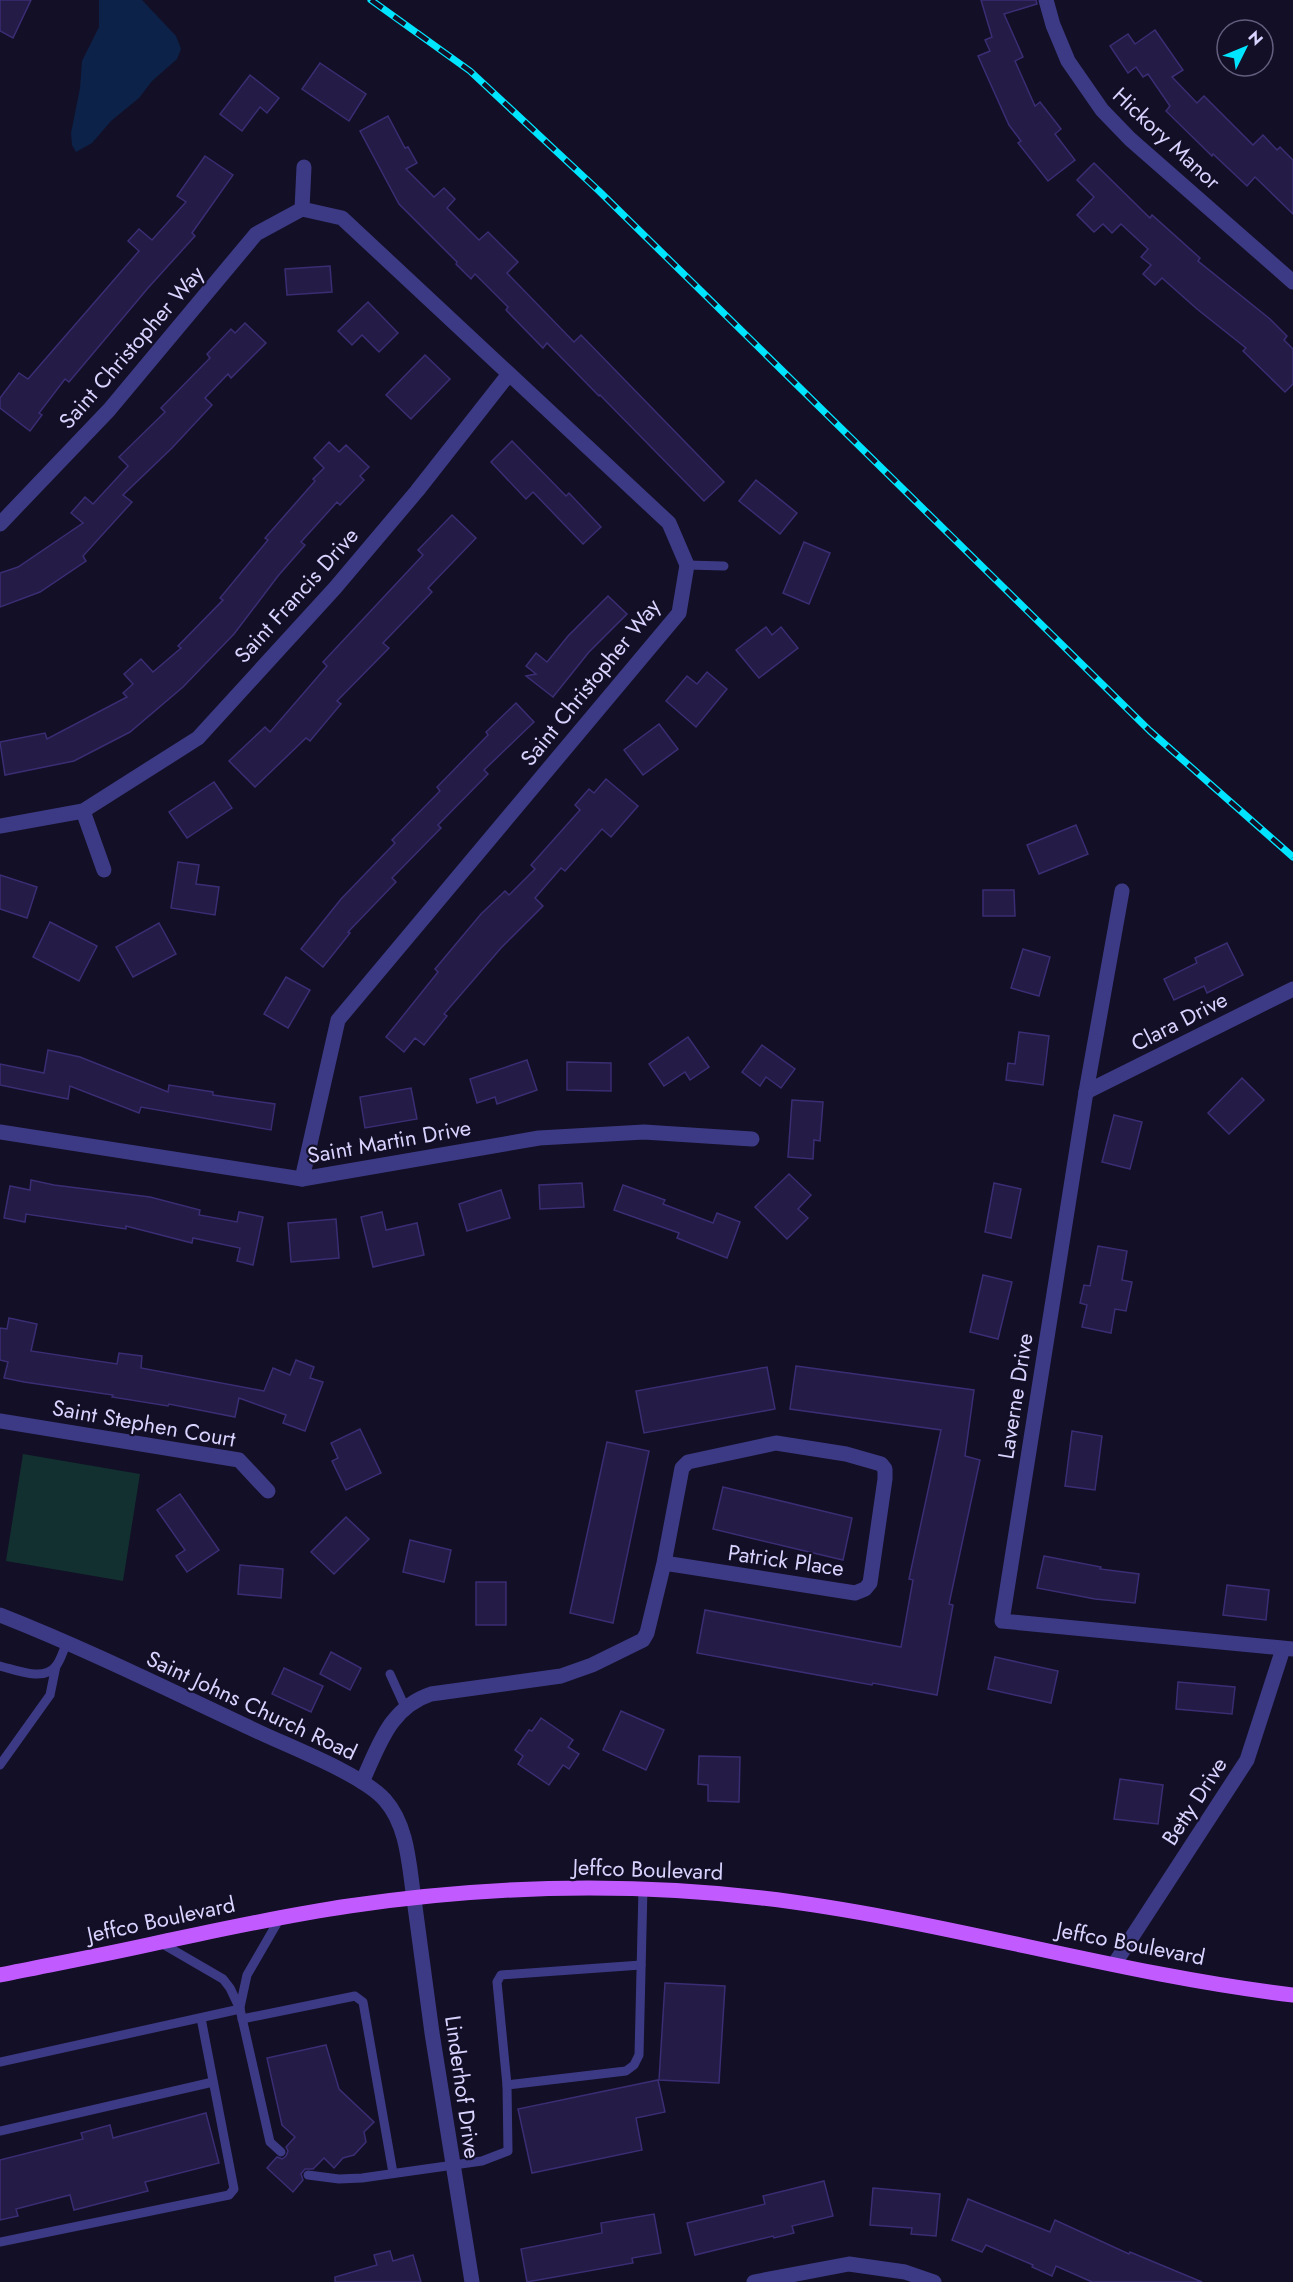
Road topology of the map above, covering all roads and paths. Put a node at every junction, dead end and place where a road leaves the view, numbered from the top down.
1 (1046, 0) edge
2 (304, 167) dead end
3 (302, 208) junction
4 (1293, 282) edge
5 (509, 374) junction
6 (0, 524) edge
7 (687, 566) junction
8 (724, 566) dead end
9 (83, 811) junction
10 (0, 826) edge
11 (104, 870) dead end
12 (1122, 891) dead end
13 (1293, 989) edge
14 (1086, 1092) junction
15 (0, 1132) edge
16 (752, 1139) dead end
17 (302, 1179) junction
18 (0, 1421) edge
19 (268, 1491) dead end
20 (664, 1563) junction
21 (0, 1615) edge
22 (67, 1643) junction
23 (1288, 1649) edge
24 (0, 1665) edge
25 (56, 1666) junction
26 (390, 1674) dead end
27 (405, 1707) junction
28 (0, 1765) edge
29 (362, 1782) junction
30 (643, 1888) junction
31 (414, 1899) junction
32 (280, 1918) junction
33 (161, 1942) junction
34 (1115, 1963) junction
35 (641, 1965) junction
36 (0, 1975) edge
37 (1293, 1995) edge
38 (241, 2014) junction
39 (201, 2018) junction
40 (0, 2062) edge
41 (213, 2082) junction
42 (507, 2085) junction
43 (0, 2131) edge
44 (281, 2152) dead end
45 (452, 2165) junction
46 (393, 2173) junction
47 (308, 2175) dead end
48 (0, 2242) edge
49 (472, 2282) edge
50 (754, 2282) edge
51 (934, 2282) edge

1 - 4 street, Hickory Manor
2 - 3 street
3 - 5 street
3 - 6 street, Saint Christopher Way
5 - 7 street
5 - 9 street, Saint Francis Drive
7 - 8 lane
7 - 17 street, Saint Christopher Way
9 - 10 street, Saint Francis Drive
9 - 11 street
12 - 14 street, Laverne Drive
13 - 14 street, Clara Drive
14 - 23 street, Laverne Drive
15 - 17 street, Saint Martin Drive
16 - 17 street, Saint Martin Drive
18 - 19 street, Saint Stephen Court
20 - 20 street, Patrick Place
20 - 27 street, Patrick Place
21 - 22 street, Saint Johns Church Road
22 - 25 lane
22 - 29 street, Saint Johns Church Road
23 - 34 street, Betty Drive
24 - 25 lane
25 - 28 lane
26 - 27 lane
27 - 29 street, Patrick Place
29 - 31 street, Saint Johns Church Road
30 - 31 main road, Jeffco Boulevard
30 - 34 main road, Jeffco Boulevard
30 - 35 lane
31 - 32 main road, Jeffco Boulevard
31 - 45 street, Linderhof Drive
32 - 33 main road, Jeffco Boulevard
32 - 38 lane
33 - 36 main road, Jeffco Boulevard
33 - 38 lane
34 - 37 main road, Jeffco Boulevard
35 - 42 lane
35 - 42 lane
38 - 39 lane
38 - 44 lane
38 - 46 lane
39 - 40 lane
39 - 41 lane
41 - 43 lane
41 - 48 lane
42 - 45 lane
45 - 46 lane
45 - 49 street, Linderhof Drive
46 - 47 lane
50 - 51 street

